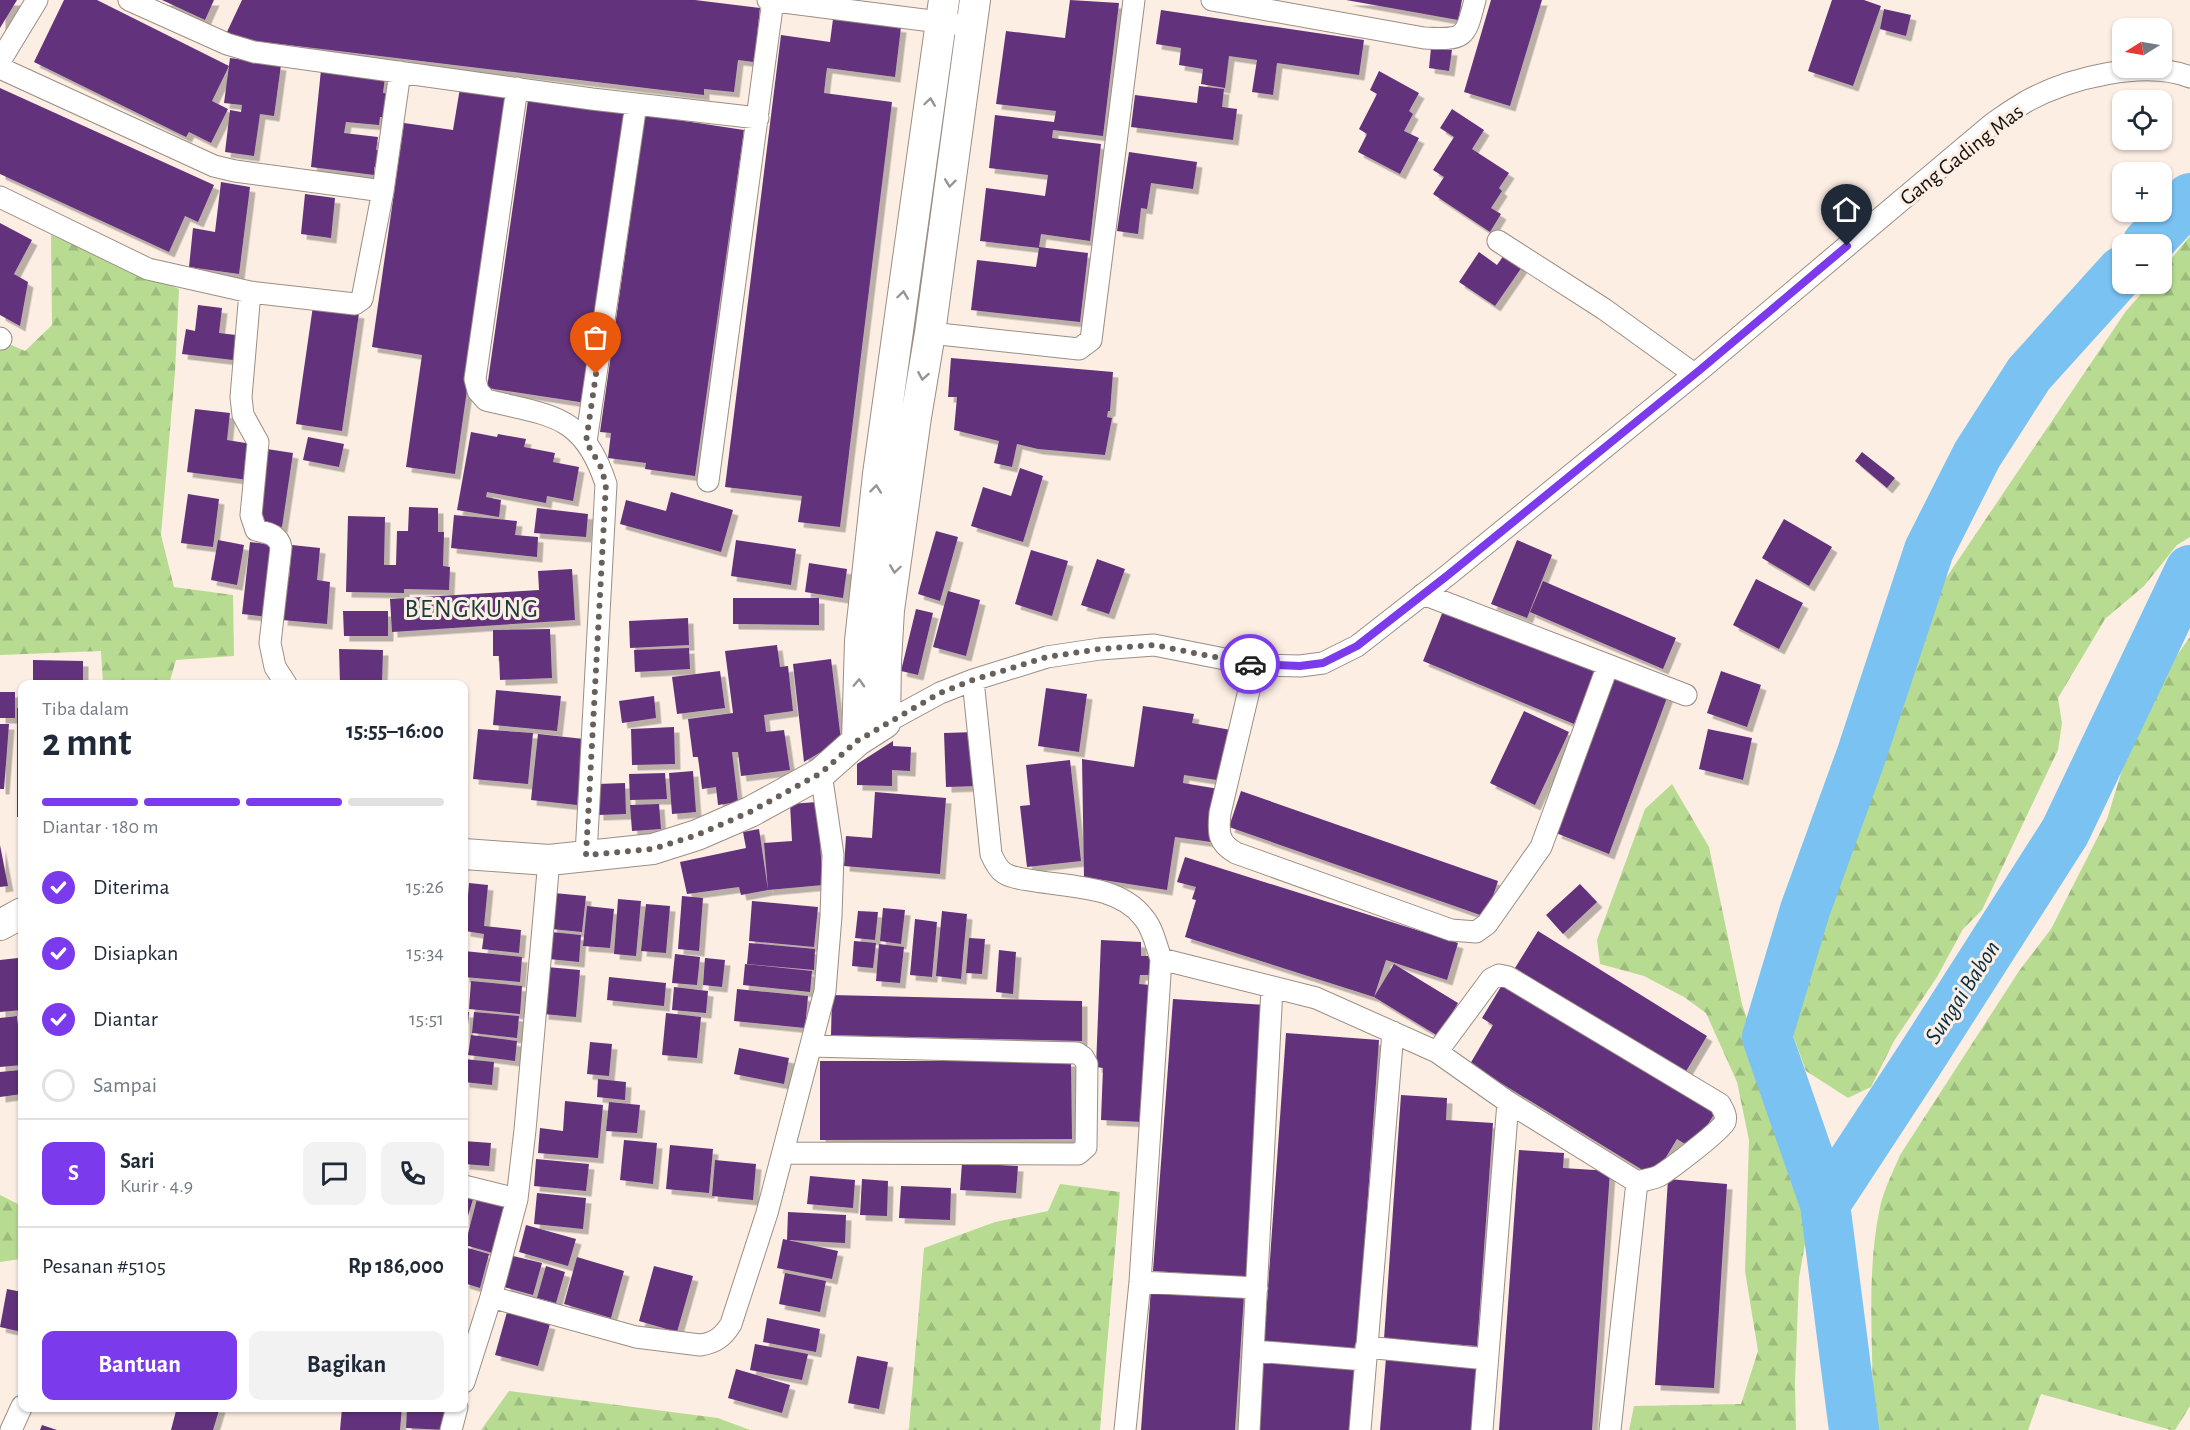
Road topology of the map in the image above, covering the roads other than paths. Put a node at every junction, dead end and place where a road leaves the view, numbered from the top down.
1 (37, 0) edge
2 (129, 0) edge
3 (768, 0) edge
4 (773, 0) edge
5 (1134, 0) edge
6 (1212, 0) edge
7 (1475, 0) edge
8 (942, 11) edge
9 (973, 13) edge
10 (0, 62) edge
11 (0, 68) edge
12 (400, 72) junction
13 (2190, 77) edge
14 (517, 88) junction
15 (636, 104) junction
16 (758, 118) junction
17 (383, 191) junction
18 (0, 197) edge
19 (1498, 240) dead end
20 (250, 291) junction
21 (930, 333) junction
22 (1694, 374) junction
23 (586, 442) junction
24 (708, 481) dead end
25 (1423, 594) junction
26 (1255, 665) junction
27 (1608, 665) junction
28 (283, 680) edge
29 (973, 680) junction
30 (1686, 694) dead end
31 (885, 723) junction
32 (857, 741) junction
33 (821, 773) junction
34 (468, 854) edge
35 (586, 855) junction
36 (549, 860) junction
37 (18, 915) edge
38 (0, 925) edge
39 (1161, 959) junction
40 (1272, 988) junction
41 (1393, 1032) junction
42 (811, 1046) junction
43 (1437, 1052) junction
44 (1508, 1102) junction
45 (783, 1153) junction
46 (1637, 1182) junction
47 (468, 1187) edge
48 (517, 1199) junction
49 (1140, 1282) junction
50 (1257, 1288) junction
51 (491, 1297) junction
52 (1254, 1351) junction
53 (1366, 1353) junction
54 (1487, 1359) junction
55 (468, 1369) edge
56 (20, 1412) edge
57 (456, 1412) edge
58 (11, 1430) edge
59 (452, 1430) edge
60 (1125, 1430) edge
61 (1249, 1430) edge
62 (1360, 1430) edge
63 (1482, 1430) edge
64 (1610, 1430) edge

1 - 10 street
2 - 12 street
3 - 4 street
4 - 8 street
4 - 16 street
5 - 21 street
6 - 7 street
8 - 9 street
32 -> 8 street
9 -> 21 street
11 - 17 street
12 - 14 street
12 - 17 street
13 - 22 street, Gang Gading Mas
14 - 15 street
14 - 23 street
15 - 16 street
15 - 23 street
16 - 24 street
17 - 20 street
18 - 20 street
19 - 22 street
20 - 28 street
21 -> 31 street
22 - 25 street, Gang Gading Mas
23 - 35 street
25 - 26 street, Gang Gading Mas
25 - 27 street
26 - 27 street
26 - 29 street, Gang Gading Mas
27 - 30 street
29 - 31 street, Gang Gading Mas
29 - 39 street
31 - 32 street, Gang Gading Mas
32 - 33 street, Gang Gading Mas
33 - 35 street, Gang Gading Mas
33 - 42 street
34 - 36 street, Gang Gading Mas
35 - 36 street, Gang Gading Mas
36 - 48 street
37 - 38 street
39 - 40 street
39 - 49 street
40 - 41 street
40 - 50 street
41 - 43 street
41 - 53 street
42 - 45 street
42 - 45 street
43 - 44 street
43 - 46 street
44 - 46 street
44 - 54 street
45 - 51 street
46 - 64 street
47 - 48 street
48 - 51 street
49 - 50 street
49 - 60 street
50 - 52 street
51 - 55 street
52 - 53 street
52 - 61 street
53 - 54 street
53 - 62 street
54 - 63 street
56 - 58 street
57 - 59 street

